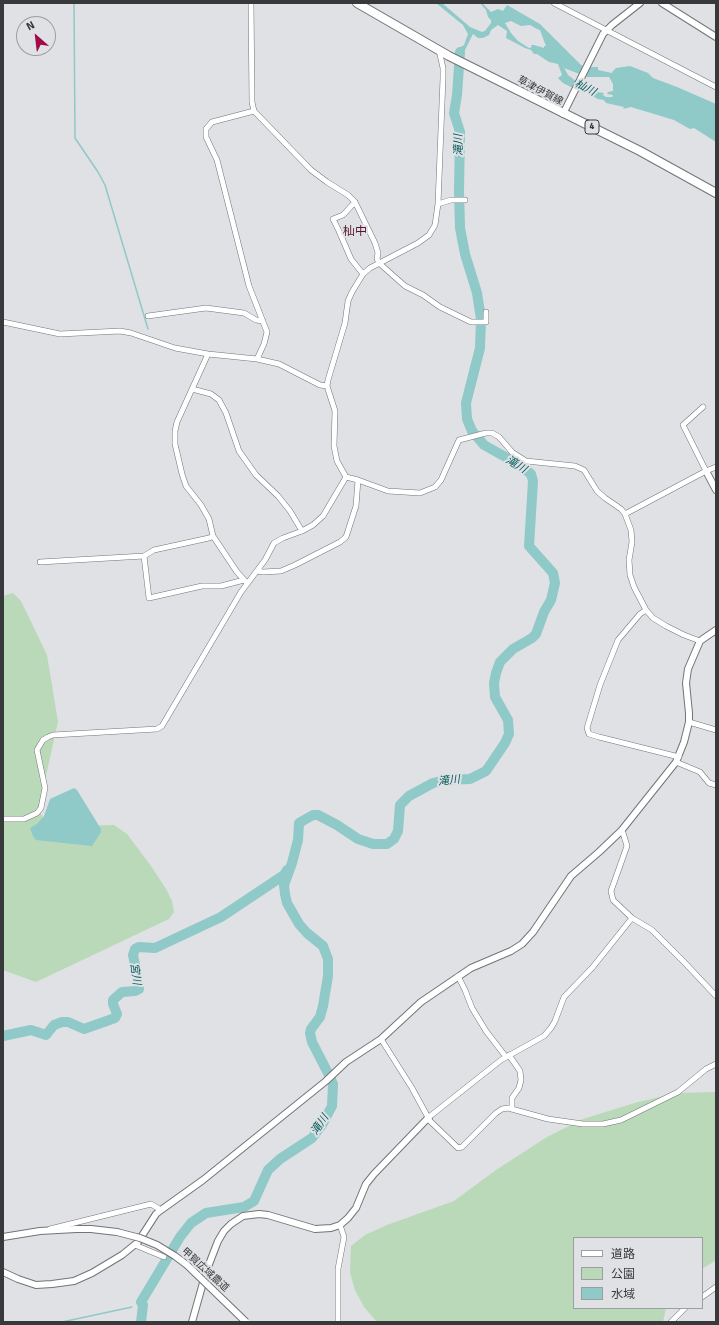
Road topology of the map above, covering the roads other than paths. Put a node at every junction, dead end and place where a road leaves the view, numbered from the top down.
1 (251, 3) edge
2 (357, 3) edge
3 (554, 3) edge
4 (640, 3) edge
5 (662, 3) edge
6 (604, 32) junction
7 (716, 37) edge
8 (439, 50) junction
9 (716, 87) edge
10 (254, 111) junction
11 (563, 114) junction
12 (716, 193) edge
13 (463, 200) dead end
14 (355, 202) junction
15 (438, 204) junction
16 (379, 263) junction
17 (363, 274) junction
18 (486, 312) dead end
19 (148, 316) dead end
20 (263, 321) junction
21 (3, 322) edge
22 (208, 354) junction
23 (257, 359) junction
24 (327, 386) junction
25 (192, 388) junction
26 (703, 408) dead end
27 (716, 467) edge
28 (706, 472) junction
29 (346, 477) junction
30 (358, 480) junction
31 (716, 490) edge
32 (625, 514) junction
33 (302, 531) junction
34 (213, 536) junction
35 (144, 556) junction
36 (40, 562) dead end
37 (257, 571) junction
38 (246, 581) junction
39 (646, 610) junction
40 (716, 630) edge
41 (700, 641) junction
42 (689, 722) junction
43 (716, 730) edge
44 (677, 759) junction
45 (716, 786) edge
46 (3, 819) edge
47 (621, 831) junction
48 (632, 918) junction
49 (458, 976) junction
50 (716, 996) edge
51 (381, 1039) junction
52 (507, 1056) junction
53 (716, 1064) edge
54 (512, 1109) junction
55 (428, 1117) junction
56 (161, 1210) junction
57 (340, 1225) junction
58 (40, 1231) junction
59 (3, 1237) edge
60 (135, 1245) junction
61 (164, 1257) dead end
62 (3, 1272) edge
63 (716, 1287) edge
64 (703, 1296) edge
65 (683, 1309) edge
66 (192, 1322) edge
67 (246, 1322) edge
68 (338, 1322) edge
69 (670, 1322) edge

1 - 10 street
2 - 8 main road, 草津伊賀線 / 4
3 - 6 street
4 - 6 street
5 - 7 street
6 - 9 street
6 - 11 street
8 - 11 main road, 草津伊賀線 / 4
8 - 15 street
10 - 14 street
10 - 20 street
11 - 12 main road, 草津伊賀線 / 4
13 - 15 street
14 - 16 street
14 - 17 street
15 - 16 street
16 - 17 street
16 - 18 street
17 - 24 street
19 - 20 street
20 - 23 street
21 - 22 street
22 - 23 street
22 - 25 street
23 - 24 street
24 - 29 street
25 - 33 street
25 - 34 street
26 - 28 street
27 - 28 street
28 - 31 street
28 - 32 street
29 - 30 street
29 - 33 street
30 - 32 street
30 - 37 street
32 - 39 street
33 - 37 street
34 - 35 street
34 - 38 street
35 - 36 street
35 - 38 street
37 - 38 street
38 - 46 street
39 - 41 street
39 - 44 street
40 - 41 street
41 - 42 street
42 - 43 street
42 - 44 street
44 - 45 street
44 - 47 street
47 - 48 street
47 - 49 street
48 - 50 street
48 - 52 street
49 - 51 street
49 - 52 street
51 - 55 street
51 - 56 street
52 - 54 street
52 - 55 street
53 - 54 street
54 - 55 street
55 - 57 street
56 - 58 street
56 - 60 street
57 - 66 street
57 - 68 street
58 - 59 street, 甲賀広域農道
58 - 67 street, 甲賀広域農道, bridge
60 - 61 street
60 - 62 street
63 - 64 street
65 - 69 street

